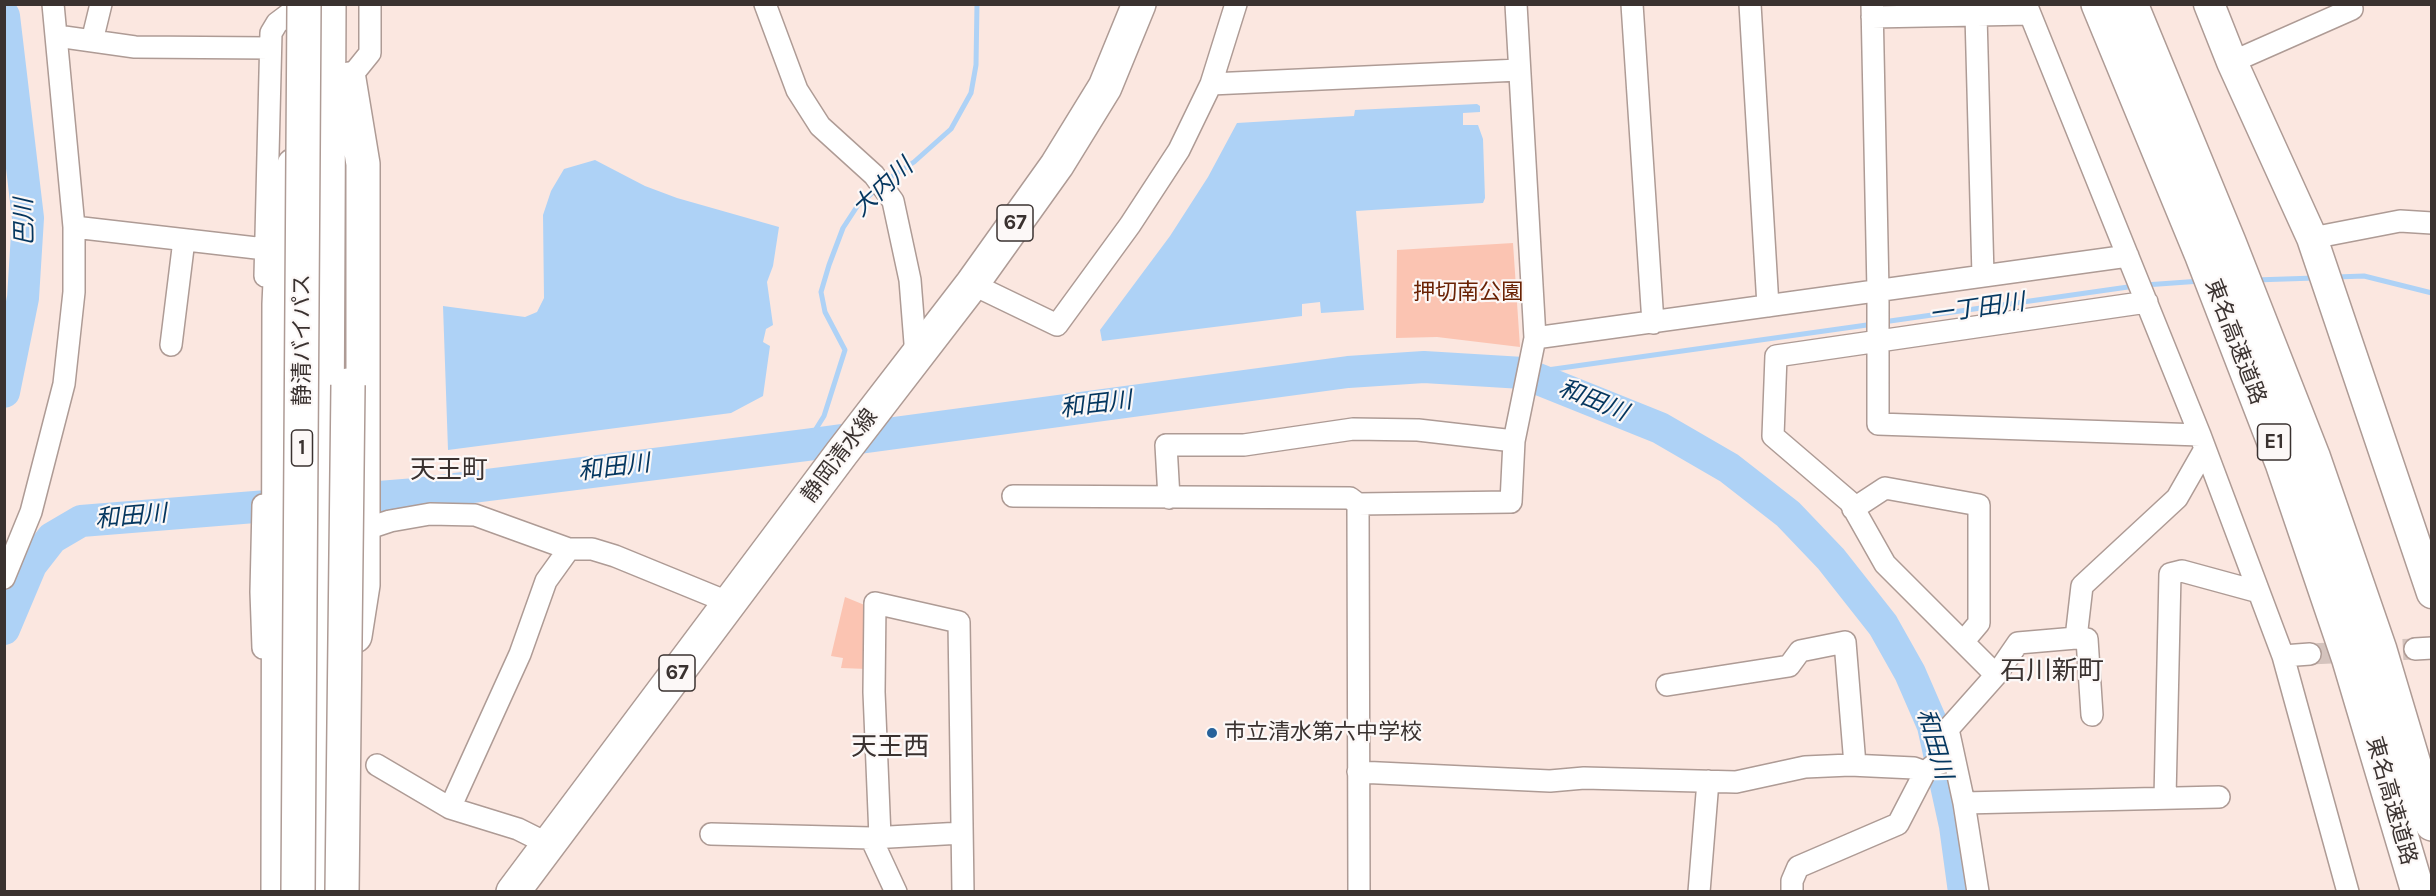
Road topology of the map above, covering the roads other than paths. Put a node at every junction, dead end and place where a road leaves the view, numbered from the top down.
1 (53, 4) edge
2 (101, 4) edge
3 (329, 4) edge
4 (348, 4) edge
5 (370, 4) edge
6 (765, 4) edge
7 (1138, 4) edge
8 (1236, 4) edge
9 (1515, 4) edge
10 (1632, 4) edge
11 (1750, 4) edge
12 (2098, 4) edge
13 (2131, 4) edge
14 (2209, 4) edge
15 (2350, 4) edge
16 (294, 8) edge
17 (2028, 9) edge
18 (1872, 11) edge
19 (1976, 15) junction
20 (57, 36) junction
21 (92, 41) junction
22 (270, 48) junction
23 (2232, 62) junction
24 (1519, 70) junction
25 (349, 79) junction
26 (1211, 84) junction
27 (289, 179) junction
28 (2432, 224) edge
29 (74, 227) junction
30 (2312, 238) junction
31 (184, 240) junction
32 (265, 249) junction
33 (2128, 256) junction
34 (1983, 276) junction
35 (972, 284) junction
36 (1878, 291) junction
37 (2147, 302) junction
38 (1768, 306) junction
39 (1653, 323) junction
40 (1534, 338) junction
41 (1879, 342) junction
42 (171, 345) dead end
43 (916, 356) junction
44 (1514, 441) junction
45 (2203, 442) junction
46 (1013, 496) dead end
47 (1169, 498) junction
48 (1358, 504) junction
49 (1853, 508) junction
50 (363, 530) junction
51 (569, 549) junction
52 (4, 578) edge
53 (2259, 592) junction
54 (2432, 593) edge
55 (730, 603) junction
56 (2076, 638) junction
57 (1963, 642) junction
58 (2310, 654) tunnel mouth
59 (2283, 656) junction
60 (1996, 675) junction
61 (1667, 685) dead end
62 (2092, 715) dead end
63 (1941, 764) junction
64 (376, 765) dead end
65 (1855, 765) junction
66 (1359, 772) junction
67 (1708, 781) junction
68 (2219, 796) dead end
69 (2165, 798) junction
70 (1964, 803) junction
71 (450, 808) junction
72 (2432, 824) edge
73 (962, 833) junction
74 (711, 834) dead end
75 (876, 837) junction
76 (548, 844) junction
77 (268, 891) edge
78 (278, 891) edge
79 (299, 891) edge
80 (325, 891) edge
81 (335, 891) edge
82 (342, 891) edge
83 (513, 891) edge
84 (896, 891) edge
85 (963, 891) edge
86 (1359, 891) edge
87 (1699, 891) edge
88 (1792, 891) edge
89 (1978, 891) edge
90 (2348, 891) edge
91 (2418, 891) edge

1 - 20 street
2 - 21 street
3 - 80 main road, 静清バイパス / 1
4 - 25 main road
5 - 25 street
6 - 43 street
7 - 35 main road, 静岡清水線 / 67
8 - 26 street
9 - 24 street
10 - 39 street
11 - 38 street
12 - 91 main road, 東名高速道路 / E1
13 - 72 main road, 東名高速道路 / E1
14 - 23 street
15 - 23 street
16 - 22 street
16 - 27 main road
16 - 79 main road, 静清バイパス / 1, bridge
17 - 19 street
17 - 33 street
18 - 19 street
18 - 36 street
19 - 34 street
20 - 21 street
20 - 29 street
21 - 22 street
22 - 32 street
23 - 30 street
24 - 26 street
24 - 40 street
25 - 50 main road
25 - 82 main road, bridge
26 - 35 street
27 - 78 main road
27 - 79 main road
28 - 30 street
29 - 31 street
29 - 52 street
30 - 54 street
31 - 32 street
31 - 42 street
32 - 77 street
33 - 34 street
33 - 37 street
34 - 36 street
35 - 43 main road, 静岡清水線 / 67
36 - 38 street
36 - 41 street
37 - 41 street
37 - 45 street
38 - 39 street
39 - 40 street
40 - 44 street
41 - 45 street
41 - 49 street
43 - 55 main road, 静岡清水線 / 67
44 - 47 street
44 - 48 street
45 - 53 street
45 - 56 street
46 - 47 street
47 - 48 street
48 - 66 street
49 - 57 street
49 - 57 street
50 - 51 street
50 - 81 main road
51 - 55 street
51 - 71 street
53 - 59 street
53 - 69 street
55 - 76 main road, 静岡清水線 / 67
56 - 60 street
56 - 62 street
57 - 60 street
58 - 59 street
59 - 90 street
60 - 63 street
61 - 65 street
63 - 65 street
63 - 70 street
63 - 88 street
64 - 71 street
65 - 67 street
66 - 67 street
66 - 86 street
67 - 87 street
68 - 69 street
69 - 70 street
70 - 89 street
71 - 76 street
73 - 75 street
73 - 75 street
73 - 85 street
74 - 75 street
75 - 84 street
76 - 83 main road, 静岡清水線 / 67

